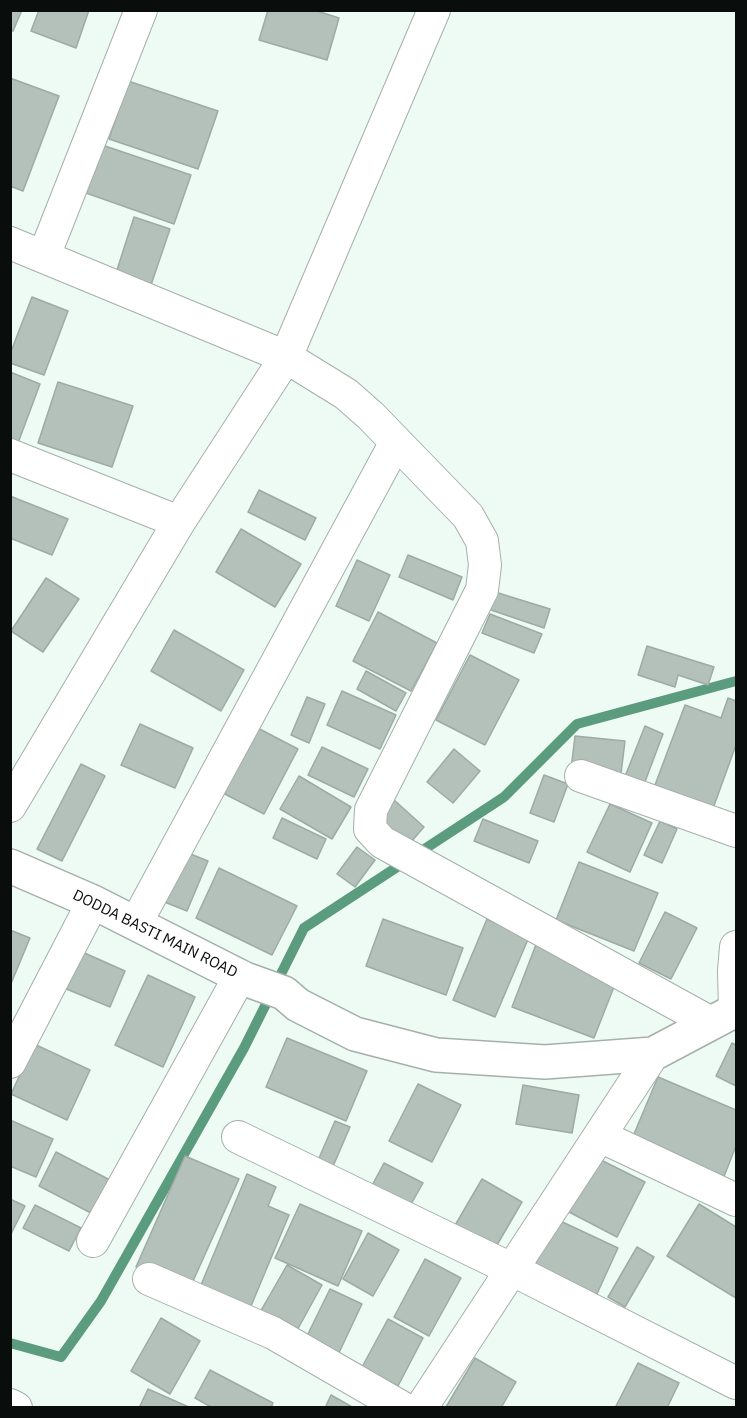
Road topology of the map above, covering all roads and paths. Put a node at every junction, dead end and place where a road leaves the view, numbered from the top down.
1 (141, 10) edge
2 (434, 10) edge
3 (10, 243) edge
4 (44, 256) junction
5 (286, 357) junction
6 (396, 442) junction
7 (10, 455) edge
8 (178, 522) junction
9 (581, 776) dead end
10 (10, 806) edge
11 (736, 831) edge
12 (10, 866) edge
13 (93, 902) junction
14 (136, 923) junction
15 (736, 947) edge
16 (242, 977) junction
17 (728, 1015) edge
18 (653, 1054) junction
19 (10, 1062) edge
20 (600, 1136) junction
21 (238, 1137) dead end
22 (736, 1200) edge
23 (93, 1241) dead end
24 (513, 1270) junction
25 (149, 1279) dead end
26 (736, 1383) edge
27 (10, 1405) edge
28 (16, 1407) edge
29 (403, 1407) edge
30 (421, 1407) edge

1 - 4 street
2 - 5 street
3 - 4 street
4 - 5 street
5 - 6 street
5 - 8 street
6 - 14 street
6 - 17 street
7 - 8 street
8 - 10 street
9 - 11 street
12 - 13 street, DODDA BASTI MAIN ROAD
13 - 14 street, DODDA BASTI MAIN ROAD
13 - 19 street
14 - 16 street, DODDA BASTI MAIN ROAD
15 - 17 street
16 - 18 street, DODDA BASTI MAIN ROAD
16 - 23 street
17 - 18 street
18 - 20 street
20 - 22 street
20 - 24 street
21 - 24 street
24 - 26 street
24 - 30 street
25 - 29 street
27 - 28 street

